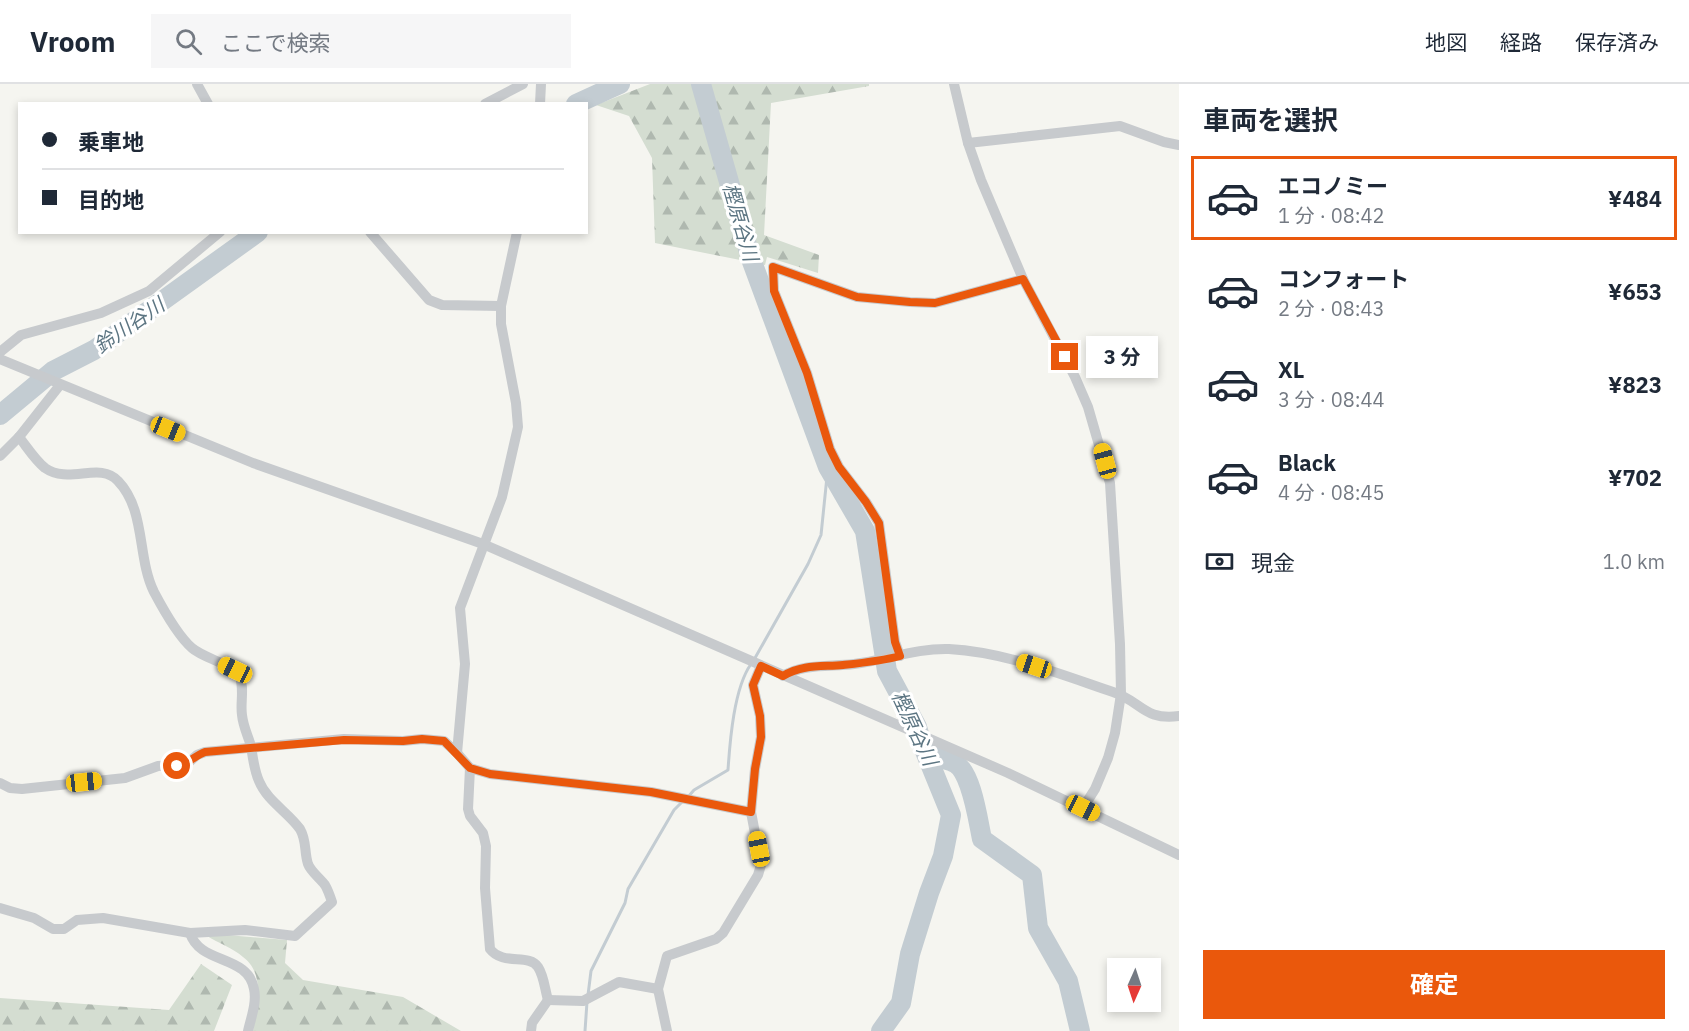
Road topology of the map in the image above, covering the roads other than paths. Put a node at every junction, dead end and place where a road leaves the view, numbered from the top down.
1 (197, 84) edge
2 (523, 84) edge
3 (954, 84) edge
4 (207, 102) edge
5 (489, 102) edge
6 (968, 143) junction
7 (1179, 145) edge
8 (218, 234) edge
9 (372, 234) edge
10 (517, 234) edge
11 (1023, 279) junction
12 (501, 306) junction
13 (0, 352) edge
14 (0, 359) edge
15 (57, 383) junction
16 (19, 436) junction
17 (0, 456) edge
18 (483, 544) junction
19 (898, 657) junction
20 (755, 664) junction
21 (783, 676) junction
22 (1121, 694) junction
23 (1179, 716) edge
24 (251, 746) junction
25 (457, 753) junction
26 (470, 768) junction
27 (0, 783) edge
28 (1083, 808) junction
29 (751, 812) junction
30 (1179, 855) edge
31 (0, 908) edge
32 (190, 933) junction
33 (658, 989) junction
34 (548, 1000) junction
35 (248, 1031) edge
36 (531, 1031) edge
37 (668, 1031) edge

1 - 4 street
2 - 5 street
3 - 6 street
6 - 7 street
6 - 11 street
8 - 13 street
9 - 12 street
10 - 12 street
11 - 19 street
11 - 22 street
12 - 18 street
14 - 15 street
15 - 16 street
15 - 18 street
16 - 17 street
16 - 24 street
18 - 20 street
18 - 25 street
19 - 21 street
19 - 22 street
20 - 21 street
20 - 29 street
21 - 28 street
22 - 23 street
22 - 28 street
24 - 25 street
24 - 27 street
24 - 32 street
25 - 26 street
26 - 29 street
26 - 34 street
28 - 30 street
29 - 33 street
31 - 32 street
32 - 35 street
33 - 34 street
33 - 37 street
34 - 36 street

